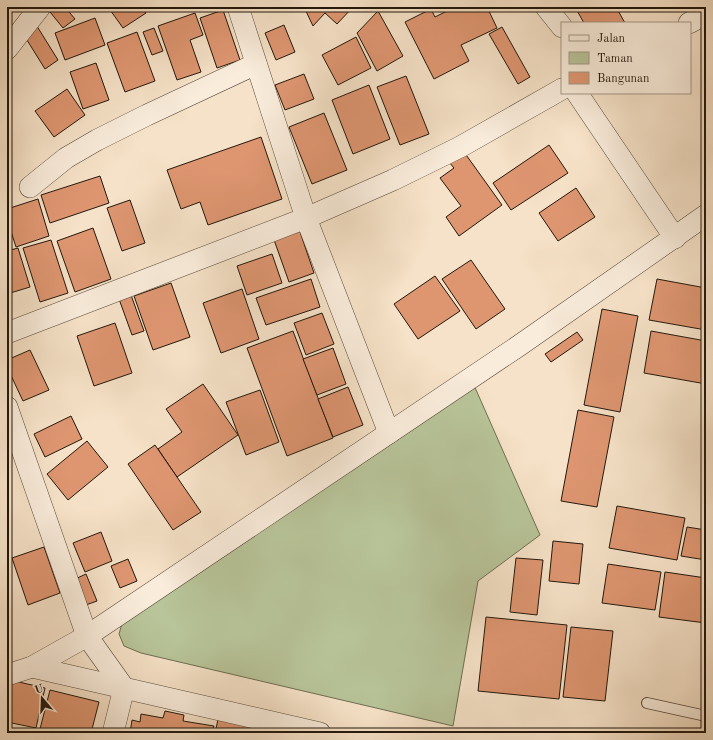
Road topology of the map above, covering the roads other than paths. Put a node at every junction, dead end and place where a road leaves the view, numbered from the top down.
1 (40, 7) edge
2 (238, 7) edge
3 (546, 7) edge
4 (706, 14) edge
5 (691, 22) edge
6 (561, 27) edge
7 (7, 49) edge
8 (256, 64) junction
9 (561, 90) edge
10 (578, 94) edge
11 (30, 187) dead end
12 (706, 215) edge
13 (306, 218) junction
14 (675, 238) junction
15 (7, 333) edge
16 (7, 407) edge
17 (389, 433) junction
18 (87, 636) junction
19 (32, 667) junction
20 (7, 675) edge
21 (124, 688) junction
22 (647, 703) dead end
23 (706, 716) edge
24 (114, 733) edge
25 (315, 733) edge

1 - 7 street
2 - 8 street
3 - 6 street
4 - 5 street
8 - 11 street
8 - 13 street
9 - 13 street
10 - 14 street
12 - 14 street
13 - 15 street
13 - 17 street
14 - 17 street
16 - 18 street
17 - 18 street
18 - 19 street
18 - 21 street
19 - 20 street
19 - 21 street
21 - 24 street
21 - 25 street
22 - 23 lane

